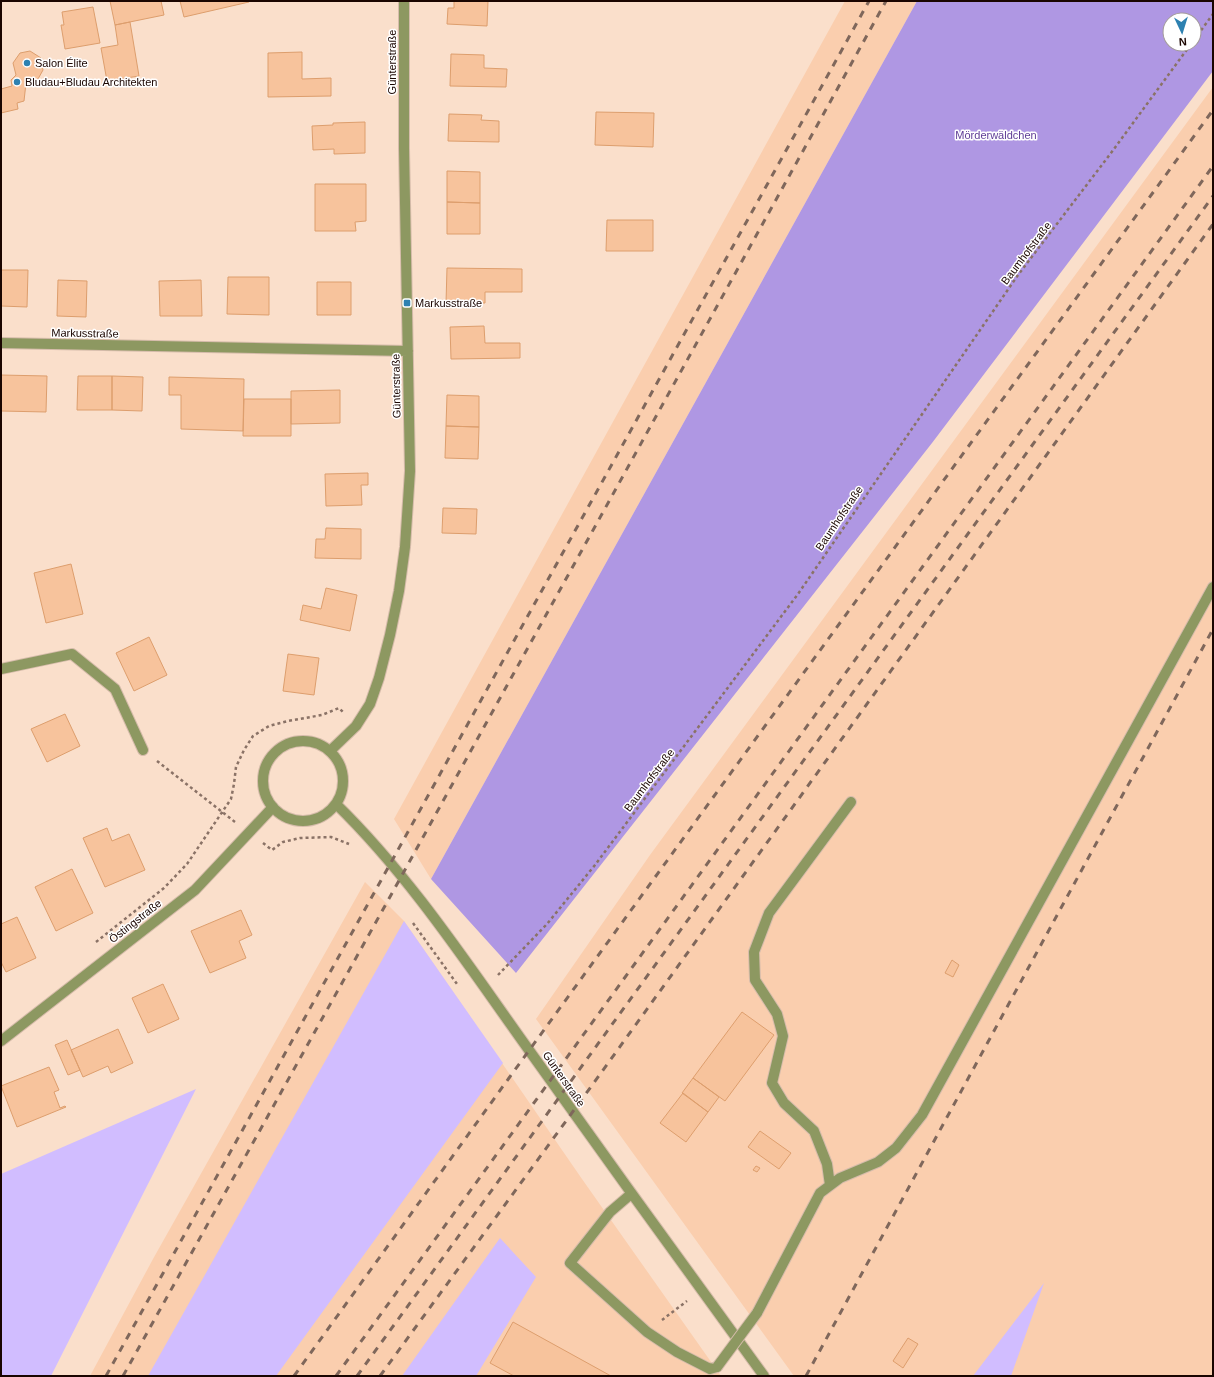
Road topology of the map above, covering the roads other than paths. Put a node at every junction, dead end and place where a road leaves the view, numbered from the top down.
1 (404, 1) edge
2 (1, 343) edge
3 (408, 351) junction
4 (1213, 587) edge
5 (1, 669) edge
6 (143, 750) road end
7 (330, 751) junction
8 (852, 802) dead end
9 (336, 804) junction
10 (273, 807) junction
11 (1, 1042) edge
12 (830, 1186) junction
13 (631, 1194) junction
14 (764, 1376) edge

1 - 3 street, Günterstraße
2 - 3 street, Markusstraße
3 - 7 street, Günterstraße
4 - 12 street
5 - 6 street
7 - 9 street
7 - 10 street
8 - 12 street
9 - 10 street
9 - 13 street, Günterstraße
10 - 11 street, Östingstraße
12 - 13 street, bridge
13 - 14 street, Günterstraße

